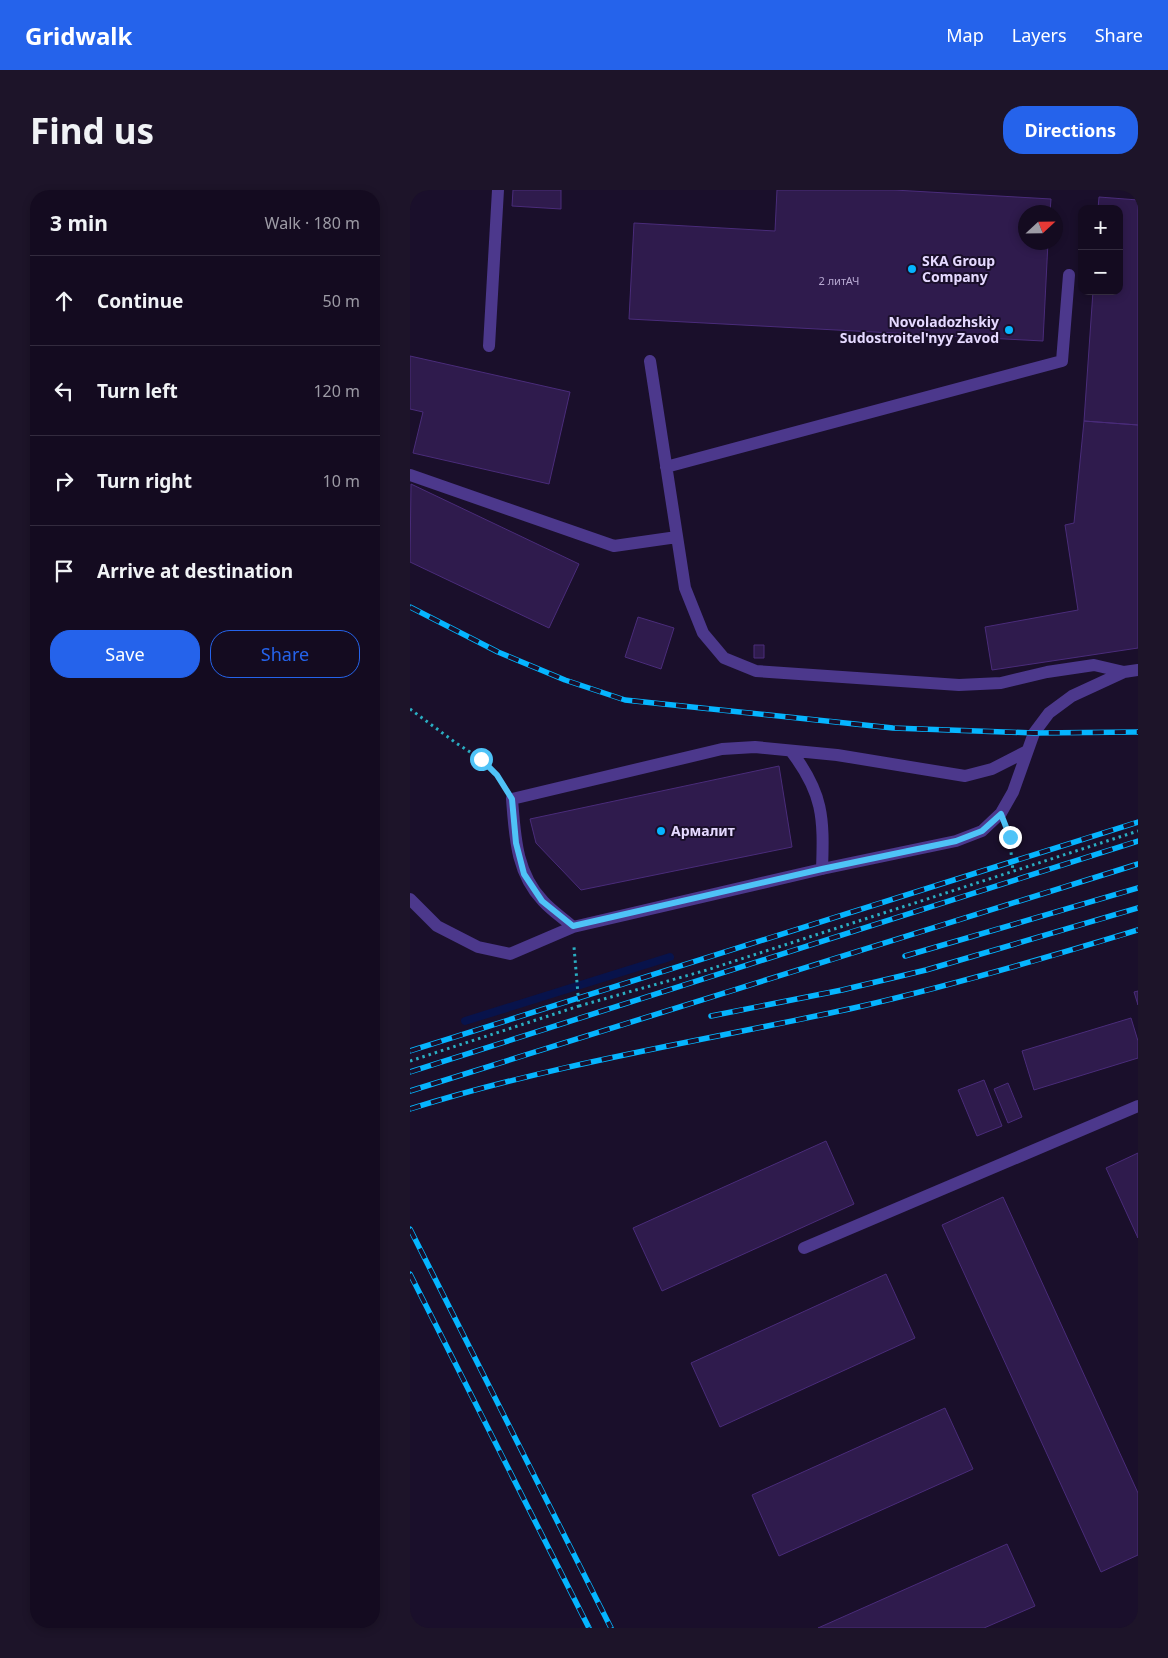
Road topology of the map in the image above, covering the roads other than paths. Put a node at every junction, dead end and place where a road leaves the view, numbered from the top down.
1 (498, 190) edge
2 (1069, 275) dead end
3 (489, 346) dead end
4 (650, 361) dead end
5 (666, 467) junction
6 (410, 475) edge
7 (677, 537) junction
8 (1138, 670) edge
9 (1124, 672) junction
10 (791, 750) junction
11 (1027, 751) junction
12 (822, 869) junction
13 (410, 899) edge
14 (573, 926) junction
15 (1138, 1106) edge
16 (804, 1248) dead end

1 - 3 lane
2 - 5 lane
4 - 5 lane
5 - 7 lane
6 - 7 lane
7 - 9 lane
8 - 9 lane
9 - 11 lane
10 - 11 lane
10 - 12 lane
10 - 14 lane
11 - 12 lane
12 - 14 lane
13 - 14 lane
15 - 16 lane

